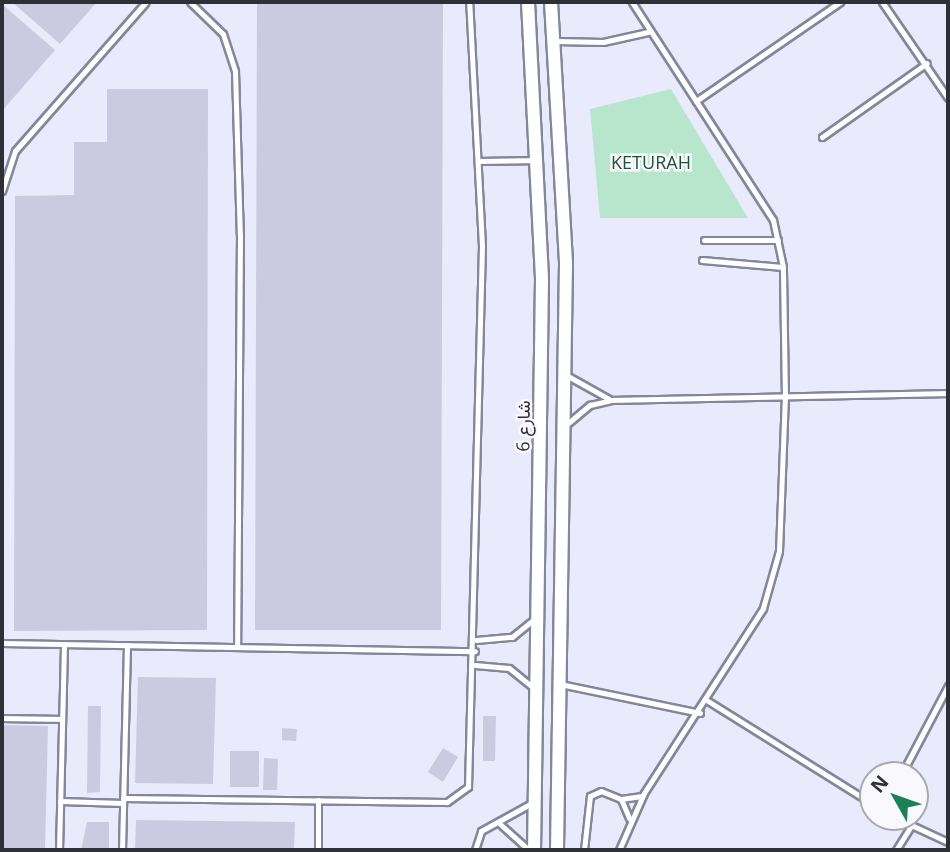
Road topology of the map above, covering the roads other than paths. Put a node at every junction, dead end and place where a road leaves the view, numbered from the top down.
1 (146, 2) edge
2 (190, 2) edge
3 (469, 2) edge
4 (528, 2) edge
5 (551, 2) edge
6 (632, 2) edge
7 (840, 2) edge
8 (883, 2) edge
9 (648, 32) junction
10 (556, 41) junction
11 (927, 63) junction
12 (948, 98) edge
13 (696, 102) junction
14 (822, 136) dead end
15 (540, 160) junction
16 (481, 161) junction
17 (5, 165) edge
18 (2, 191) edge
19 (704, 240) dead end
20 (778, 240) junction
21 (702, 260) dead end
22 (783, 267) junction
23 (565, 373) junction
24 (948, 394) edge
25 (785, 398) junction
26 (612, 400) junction
27 (564, 428) junction
28 (538, 614) junction
29 (476, 640) junction
30 (2, 643) edge
31 (64, 644) junction
32 (127, 645) junction
33 (237, 647) junction
34 (475, 651) junction
35 (475, 665) junction
36 (560, 684) junction
37 (948, 685) edge
38 (536, 693) junction
39 (708, 701) junction
40 (700, 713) junction
41 (2, 718) edge
42 (62, 719) junction
43 (908, 761) edge
44 (859, 795) edge
45 (642, 796) junction
46 (621, 799) junction
47 (60, 800) junction
48 (318, 800) junction
49 (123, 801) junction
50 (534, 801) junction
51 (629, 819) junction
52 (500, 824) junction
53 (908, 831) edge
54 (923, 831) edge
55 (948, 842) edge
56 (59, 850) edge
57 (122, 850) edge
58 (318, 850) edge
59 (475, 850) edge
60 (531, 850) edge
61 (557, 850) edge
62 (584, 850) edge
63 (618, 850) edge
64 (896, 850) edge

1 - 17 lane
2 - 33 lane
3 - 16 lane
4 - 15 street, شارع 6
5 - 10 street
6 - 9 lane
7 - 13 lane
8 - 11 lane
9 - 10 lane
9 - 13 lane
10 - 23 street
11 - 12 lane
11 - 14 lane
13 - 20 lane
15 - 16 lane
15 - 28 street, شارع 6
16 - 29 lane
17 - 18 lane
19 - 20 lane
20 - 22 lane
21 - 22 lane
22 - 25 lane
23 - 26 lane
23 - 27 street
24 - 25 lane
25 - 26 lane
25 - 39 lane
26 - 27 lane
27 - 36 street
28 - 29 lane
28 - 38 street, شارع 6
29 - 34 lane
30 - 31 lane
31 - 32 lane
31 - 42 lane
32 - 33 lane
32 - 49 lane
33 - 34 lane
34 - 35 lane
35 - 38 lane
35 - 48 lane
36 - 40 lane
36 - 61 street
37 - 43 lane
38 - 50 street, شارع 6
39 - 40 lane
39 - 44 lane
40 - 45 lane
41 - 42 lane
42 - 47 lane
45 - 46 lane
45 - 51 lane
46 - 51 lane
46 - 62 lane
47 - 49 lane
47 - 56 lane
48 - 49 lane
48 - 58 lane
49 - 57 lane
50 - 52 lane
50 - 60 street, شارع 6
51 - 63 lane
52 - 59 lane
52 - 60 lane
53 - 64 lane
54 - 55 lane

